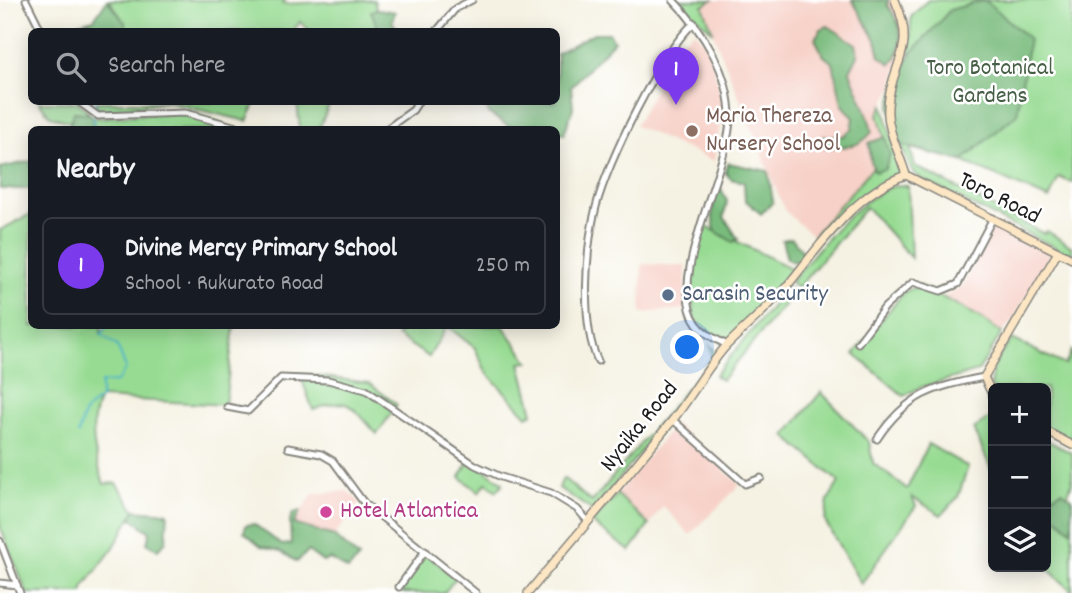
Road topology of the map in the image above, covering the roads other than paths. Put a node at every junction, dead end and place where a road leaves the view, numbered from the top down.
1 (26, 0) edge
2 (472, 0) edge
3 (673, 0) edge
4 (895, 0) edge
5 (694, 23) junction
6 (40, 28) edge
7 (439, 28) edge
8 (83, 105) edge
9 (416, 105) edge
10 (233, 126) edge
11 (391, 126) edge
12 (906, 176) junction
13 (994, 217) junction
14 (1058, 252) junction
15 (1072, 259) edge
16 (858, 343) dead end
17 (727, 345) junction
18 (597, 361) dead end
19 (984, 377) junction
20 (988, 385) edge
21 (228, 407) dead end
22 (673, 420) junction
23 (1051, 434) edge
24 (877, 439) dead end
25 (1072, 445) edge
26 (288, 448) dead end
27 (761, 478) dead end
28 (588, 521) junction
29 (0, 541) edge
30 (425, 551) junction
31 (0, 583) edge
32 (17, 585) junction
33 (399, 587) dead end
34 (20, 593) edge
35 (476, 593) edge
36 (528, 593) edge

1 - 6 street
2 - 7 street
3 - 5 street
4 - 12 street
5 - 17 street
5 - 18 street
8 - 10 street
9 - 11 street
12 - 13 street, Toro Road
12 - 17 street, Nyaika Road
13 - 14 street, Toro Road
13 - 16 street
14 - 15 street, Toro Road
14 - 19 street
17 - 22 street, Nyaika Road
19 - 20 street
19 - 24 street
21 - 28 street
22 - 27 street
22 - 28 street, Nyaika Road
23 - 25 street
26 - 30 street
28 - 36 street, Nyaika Road
29 - 32 street
30 - 33 street
30 - 35 street
31 - 32 street
32 - 34 street

